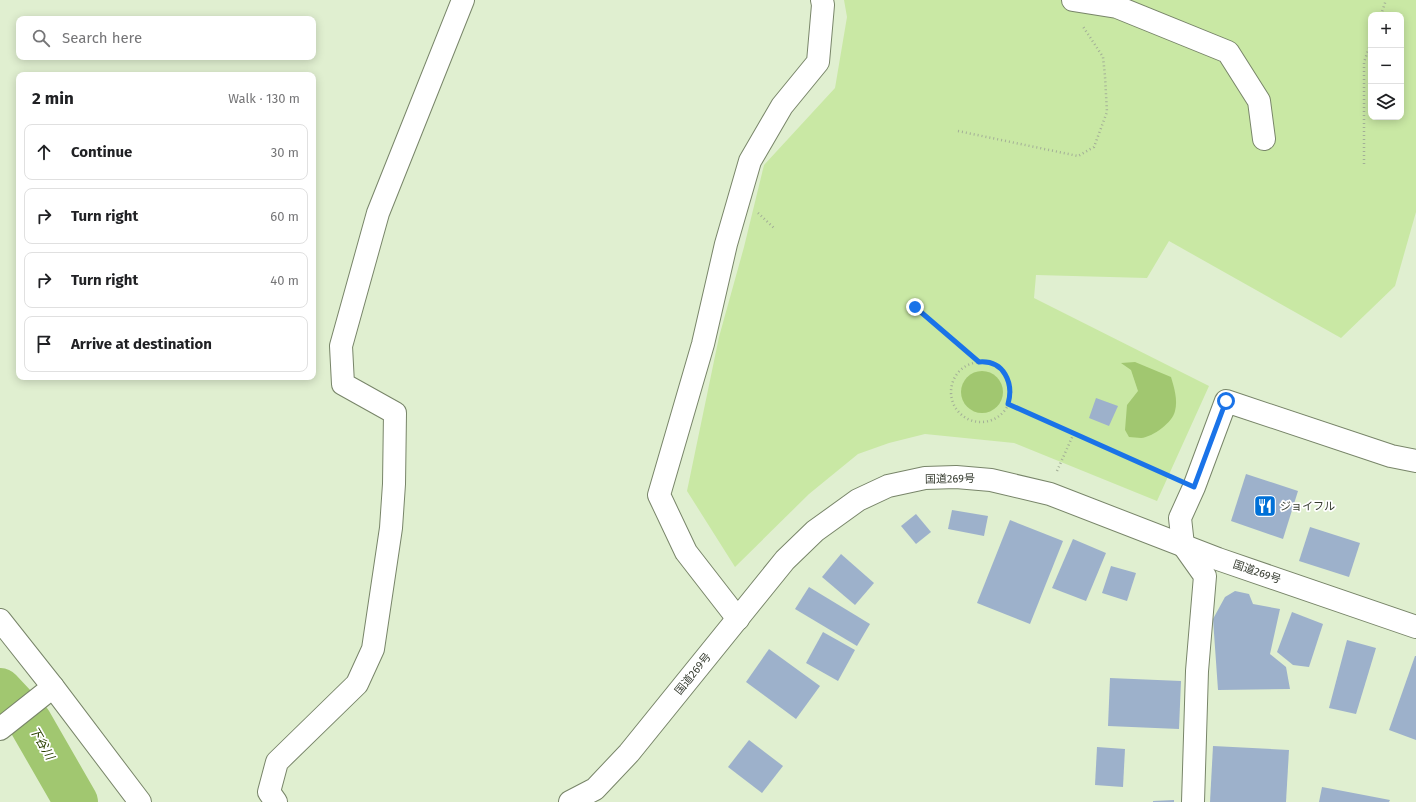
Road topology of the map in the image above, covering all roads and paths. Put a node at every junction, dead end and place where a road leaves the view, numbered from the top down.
1 (463, 0) edge
2 (822, 0) edge
3 (1386, 0) edge
4 (1076, 9) edge
5 (1382, 12) edge
6 (1369, 48) edge
7 (958, 131) dead end
8 (1264, 139) dead end
9 (1364, 164) dead end
10 (754, 209) dead end
11 (774, 228) dead end
12 (915, 307) dead end
13 (979, 362) junction
14 (1008, 404) junction
15 (1074, 433) junction
16 (1416, 461) edge
17 (1057, 472) dead end
18 (1194, 487) junction
19 (1183, 545) junction
20 (738, 618) junction
21 (0, 620) edge
22 (1416, 627) edge
23 (53, 687) junction
24 (0, 729) edge
25 (140, 802) edge
26 (276, 802) edge
27 (570, 802) edge
28 (1193, 802) edge

1 - 26 main road
2 - 20 main road
3 - 5 path
4 - 7 path
4 - 8 main road
6 - 9 path
10 - 11 path
12 - 13 path
13 - 14 path
13 - 14 path
14 - 15 path
15 - 17 path
15 - 18 path
16 - 18 main road
18 - 19 main road
19 - 20 main road, 国道269号
19 - 22 main road, 国道269号
19 - 28 main road
20 - 27 main road, 国道269号
21 - 23 main road
23 - 24 main road
23 - 25 main road

